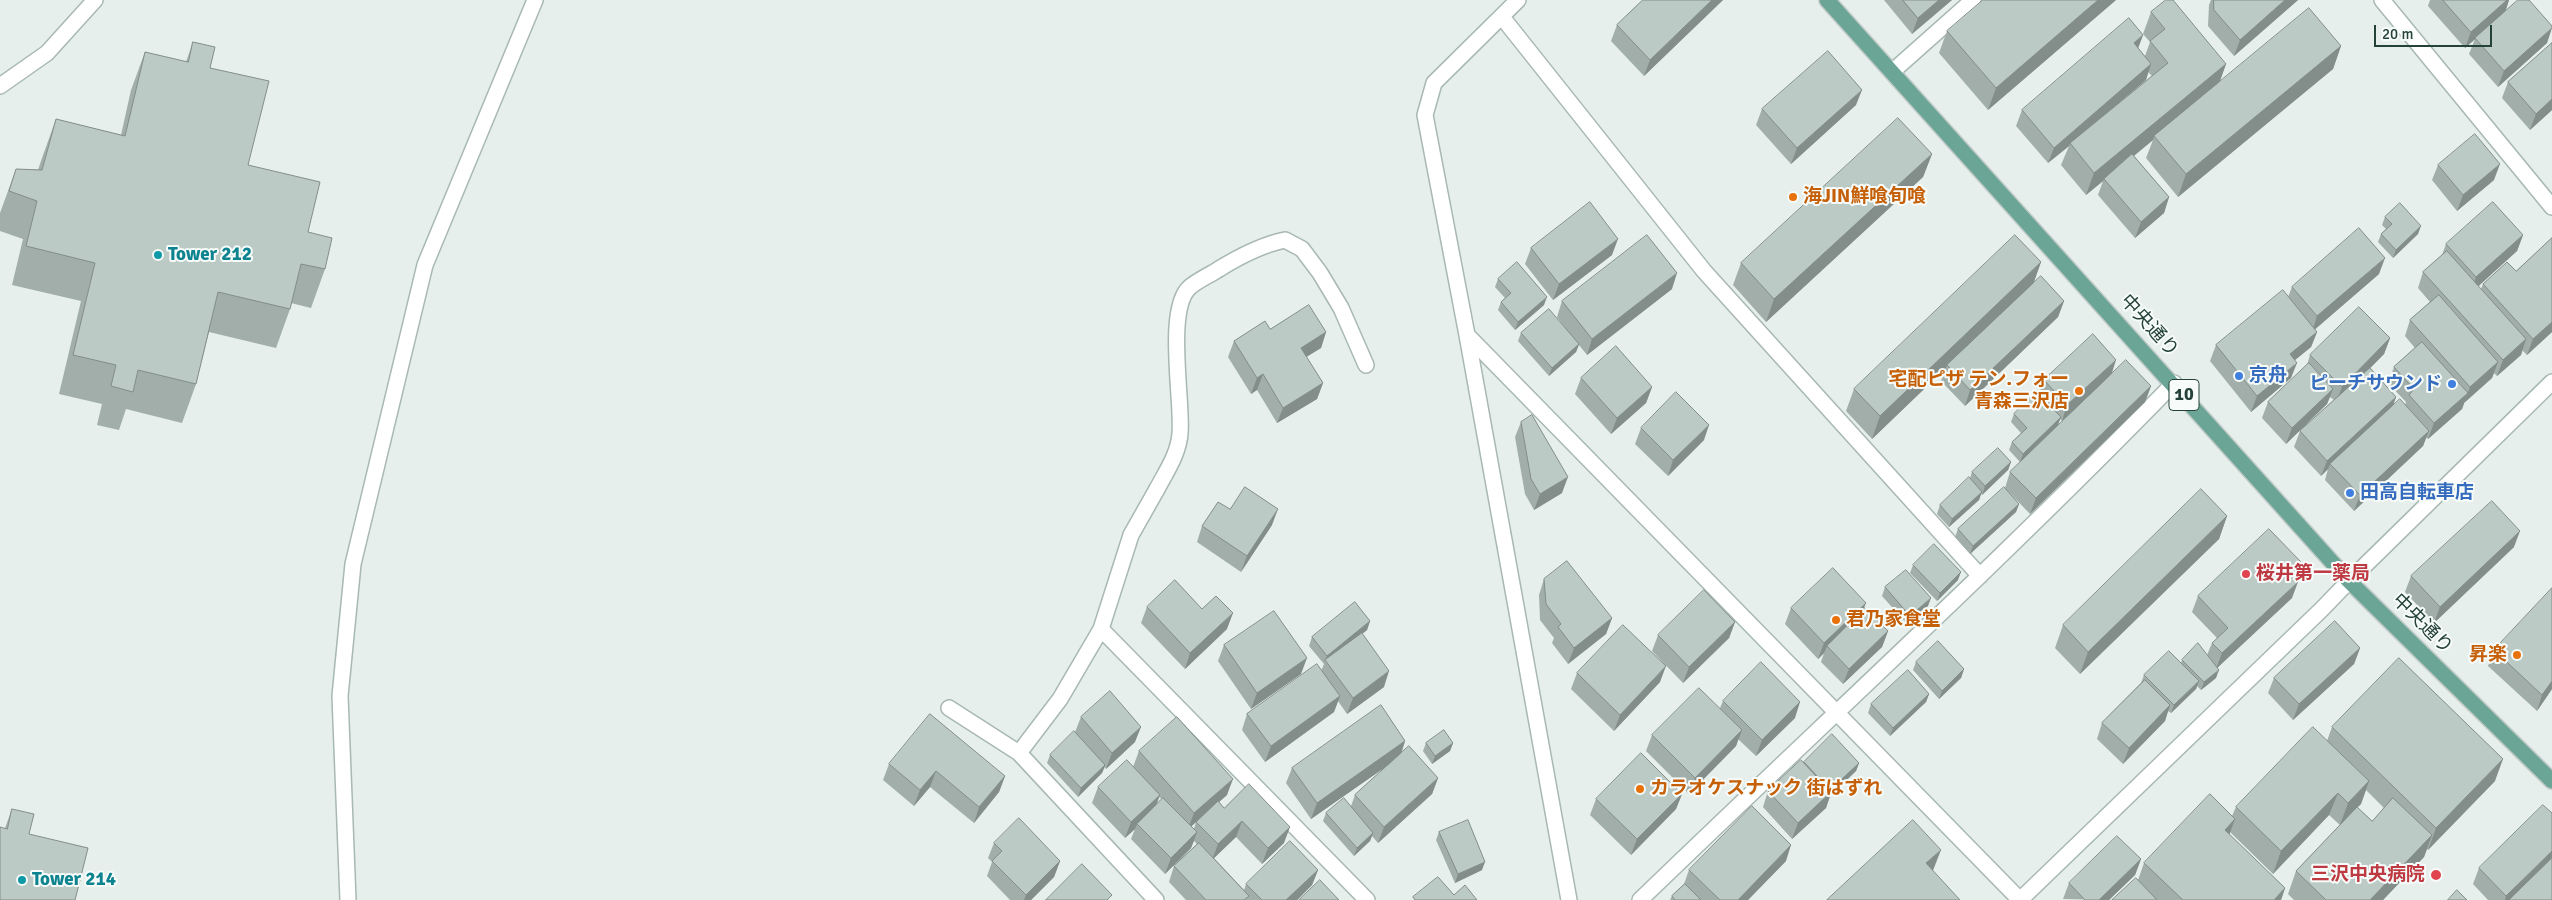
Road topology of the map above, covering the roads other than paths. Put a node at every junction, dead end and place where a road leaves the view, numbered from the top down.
1 (95, 0) edge
2 (535, 0) edge
3 (1518, 0) edge
4 (1827, 0) edge
5 (1973, 0) edge
6 (2382, 0) edge
7 (1502, 17) junction
8 (1893, 71) junction
9 (0, 86) edge
10 (2552, 207) edge
11 (1467, 335) junction
12 (1366, 365) dead end
13 (2552, 382) edge
14 (2174, 383) junction
15 (1980, 576) junction
16 (2349, 580) junction
17 (1101, 629) junction
18 (949, 708) dead end
19 (1836, 711) junction
20 (1019, 752) junction
21 (2552, 781) edge
22 (348, 900) edge
23 (1156, 900) edge
24 (1367, 900) edge
25 (1569, 900) edge
26 (1640, 900) edge
27 (2020, 900) edge

1 - 9 street
2 - 22 street
3 - 7 street
4 - 8 main road, 中央通り / 10
5 - 8 street
6 - 10 street
7 - 11 street
7 - 15 street
8 - 14 main road, 中央通り / 10
11 - 19 street
11 - 25 street
12 - 17 street
13 - 16 street
14 - 15 street
14 - 16 main road, 中央通り / 10
15 - 19 street
16 - 21 main road, 中央通り / 10
16 - 27 street
17 - 20 street
17 - 24 street
18 - 20 street
19 - 26 street
19 - 27 street
20 - 23 street

